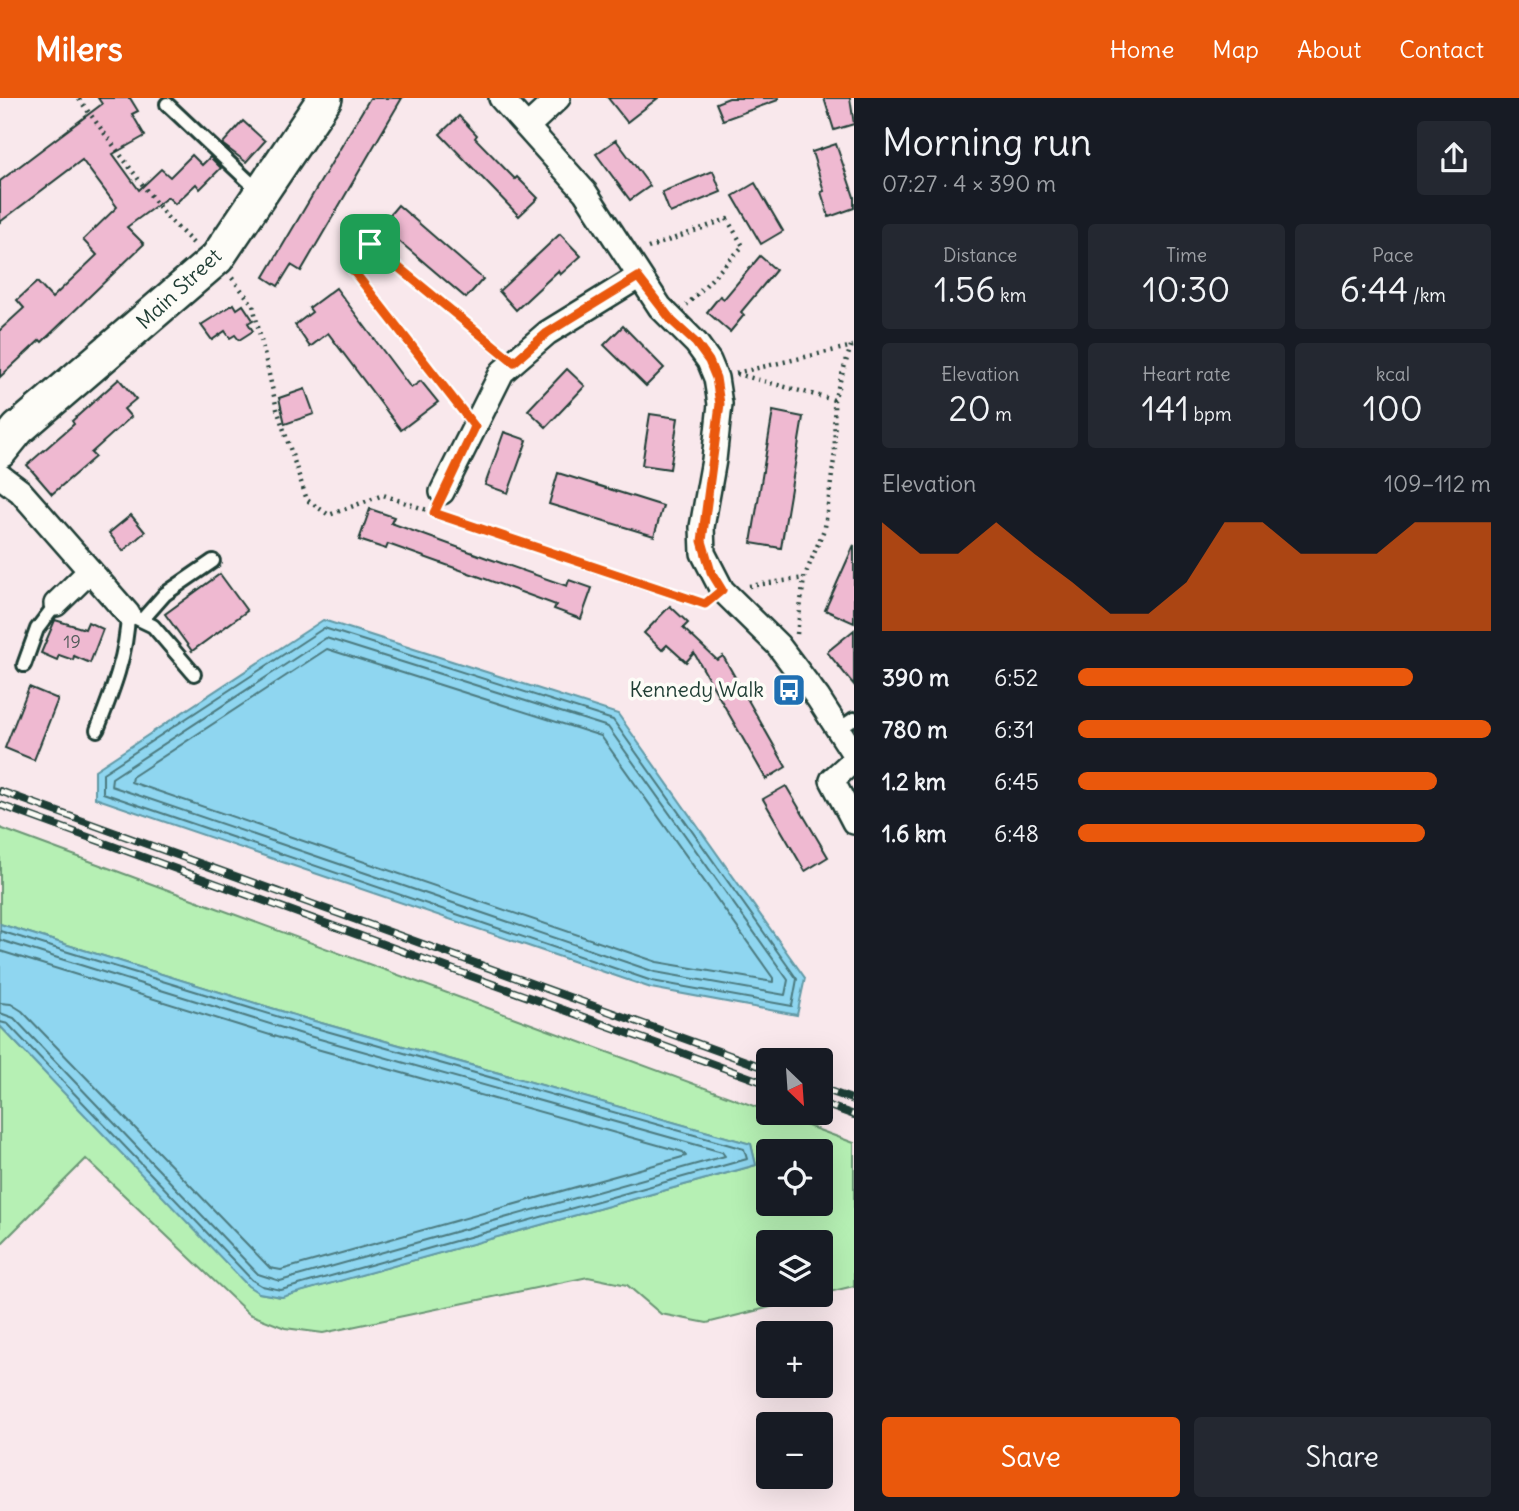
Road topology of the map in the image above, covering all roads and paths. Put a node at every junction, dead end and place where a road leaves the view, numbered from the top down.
1 (325, 98) edge
2 (501, 98) edge
3 (558, 98) edge
4 (79, 99) edge
5 (167, 104) dead end
6 (528, 126) junction
7 (262, 194) junction
8 (625, 257) junction
9 (215, 260) junction
10 (638, 277) junction
11 (672, 321) junction
12 (853, 346) edge
13 (514, 362) junction
14 (725, 376) junction
15 (834, 400) junction
16 (475, 427) junction
17 (0, 451) edge
18 (0, 476) edge
19 (438, 503) junction
20 (213, 561) dead end
21 (90, 570) junction
22 (804, 579) junction
23 (722, 590) junction
24 (56, 604) joint
25 (135, 617) junction
26 (24, 665) dead end
27 (794, 666) junction
28 (194, 674) dead end
29 (847, 724) edge
30 (97, 730) dead end
31 (854, 754) edge
32 (854, 760) edge
33 (854, 822) edge

1 - 7 street, Main Street
2 - 6 street
3 - 6 street
4 - 9 path
5 - 7 lane
6 - 8 street
7 - 9 street, Main Street
8 - 10 street
8 - 11 path
9 - 17 street, Main Street
9 - 19 path
10 - 11 street
10 - 13 street
11 - 14 street
12 - 14 path
12 - 15 path
13 - 16 street
13 - 16 path
14 - 15 path
14 - 23 street
15 - 22 path
16 - 19 street
18 - 21 street
19 - 23 path
20 - 25 lane
21 - 24 street
21 - 25 street
22 - 23 path
22 - 27 path
23 - 27 street
24 - 26 lane
25 - 28 lane
25 - 30 lane
27 - 29 street
29 - 31 street
32 - 33 street

